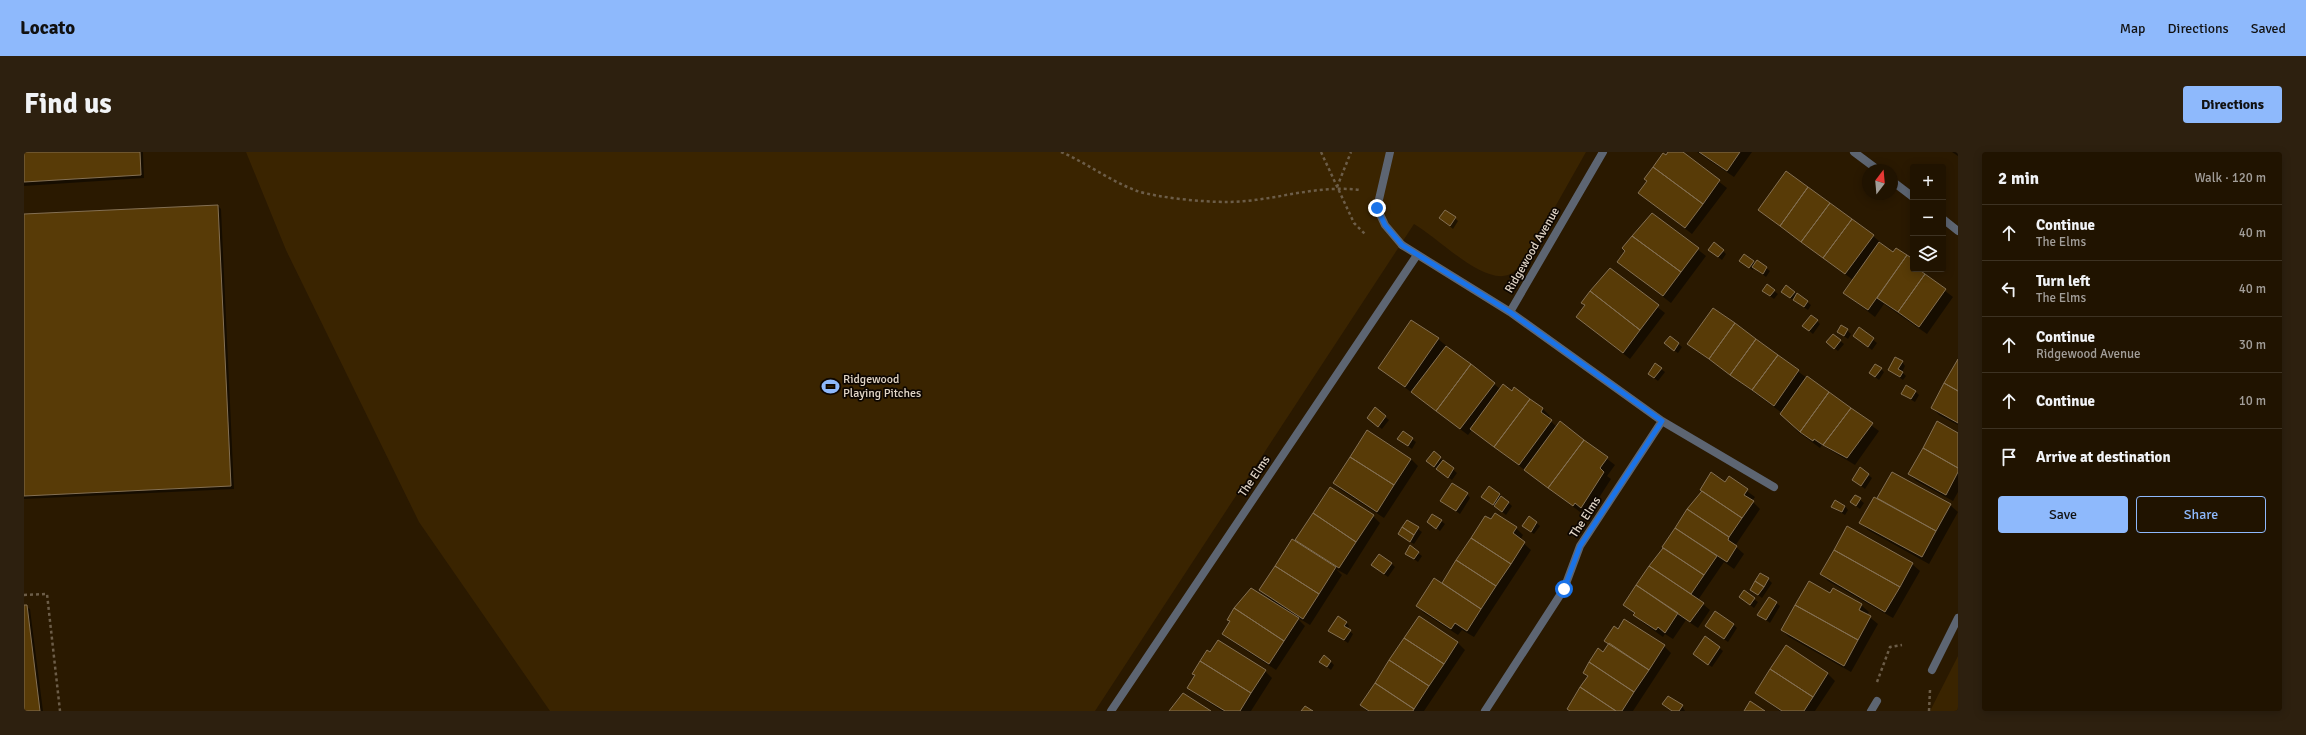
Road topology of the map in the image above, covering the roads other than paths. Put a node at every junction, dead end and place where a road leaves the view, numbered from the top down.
1 (1390, 152) edge
2 (1603, 152) edge
3 (1854, 152) edge
4 (1870, 164) edge
5 (1898, 186) edge
6 (1910, 195) edge
7 (1946, 221) edge
8 (1958, 231) edge
9 (1417, 254) junction
10 (1510, 312) junction
11 (1662, 421) junction
12 (1774, 487) dead end
13 (1958, 618) edge
14 (1932, 670) dead end
15 (1877, 701) road end
16 (1111, 711) edge
17 (1485, 711) edge
18 (1871, 711) edge

1 - 9 street, Ridgewood Avenue
2 - 10 street, Ridgewood Avenue
3 - 4 street
5 - 6 street
7 - 8 street
9 - 10 street, Ridgewood Avenue
9 - 16 street, The Elms
10 - 11 street
11 - 12 street
11 - 17 street, The Elms
13 - 14 street
15 - 18 street

